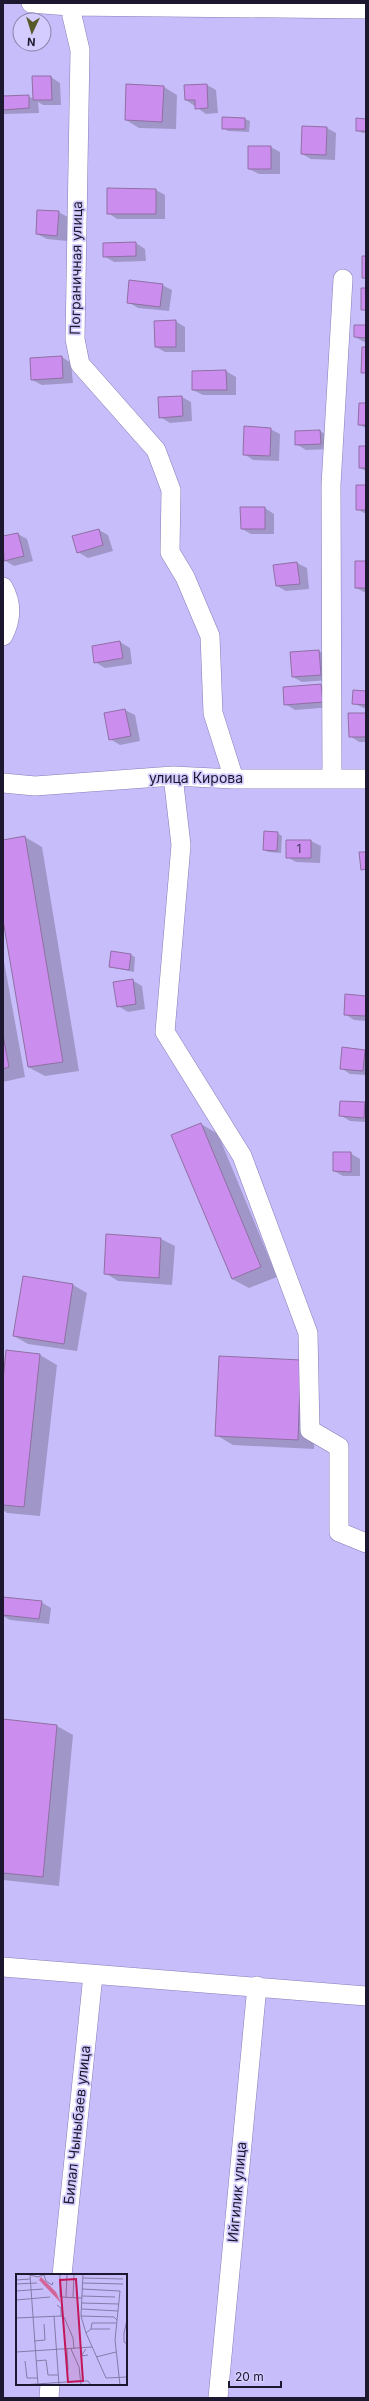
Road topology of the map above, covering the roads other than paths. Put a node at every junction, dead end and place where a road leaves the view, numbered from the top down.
1 (31, 3) edge
2 (69, 4) edge
3 (366, 9) edge
4 (343, 279) dead end
5 (3, 587) edge
6 (3, 636) edge
7 (174, 776) junction
8 (366, 778) edge
9 (234, 779) junction
10 (332, 779) junction
11 (3, 783) edge
12 (366, 1543) edge
13 (3, 1967) edge
14 (93, 1975) junction
15 (257, 1986) junction
16 (366, 1996) edge
17 (62, 2274) edge
18 (50, 2385) edge
19 (49, 2398) edge
20 (218, 2398) edge

1 - 2 street
2 - 3 street
2 - 9 street, Пограничная улица
4 - 10 street
5 - 6 street
7 - 9 street, улица Кирова
7 - 11 street, улица Кирова
7 - 12 street
8 - 10 street, улица Кирова
9 - 10 street, улица Кирова
13 - 14 street
14 - 15 street
14 - 17 street, Билал Чыныбаев улица
15 - 16 street
15 - 20 street, Ийгилик улица
18 - 19 street

